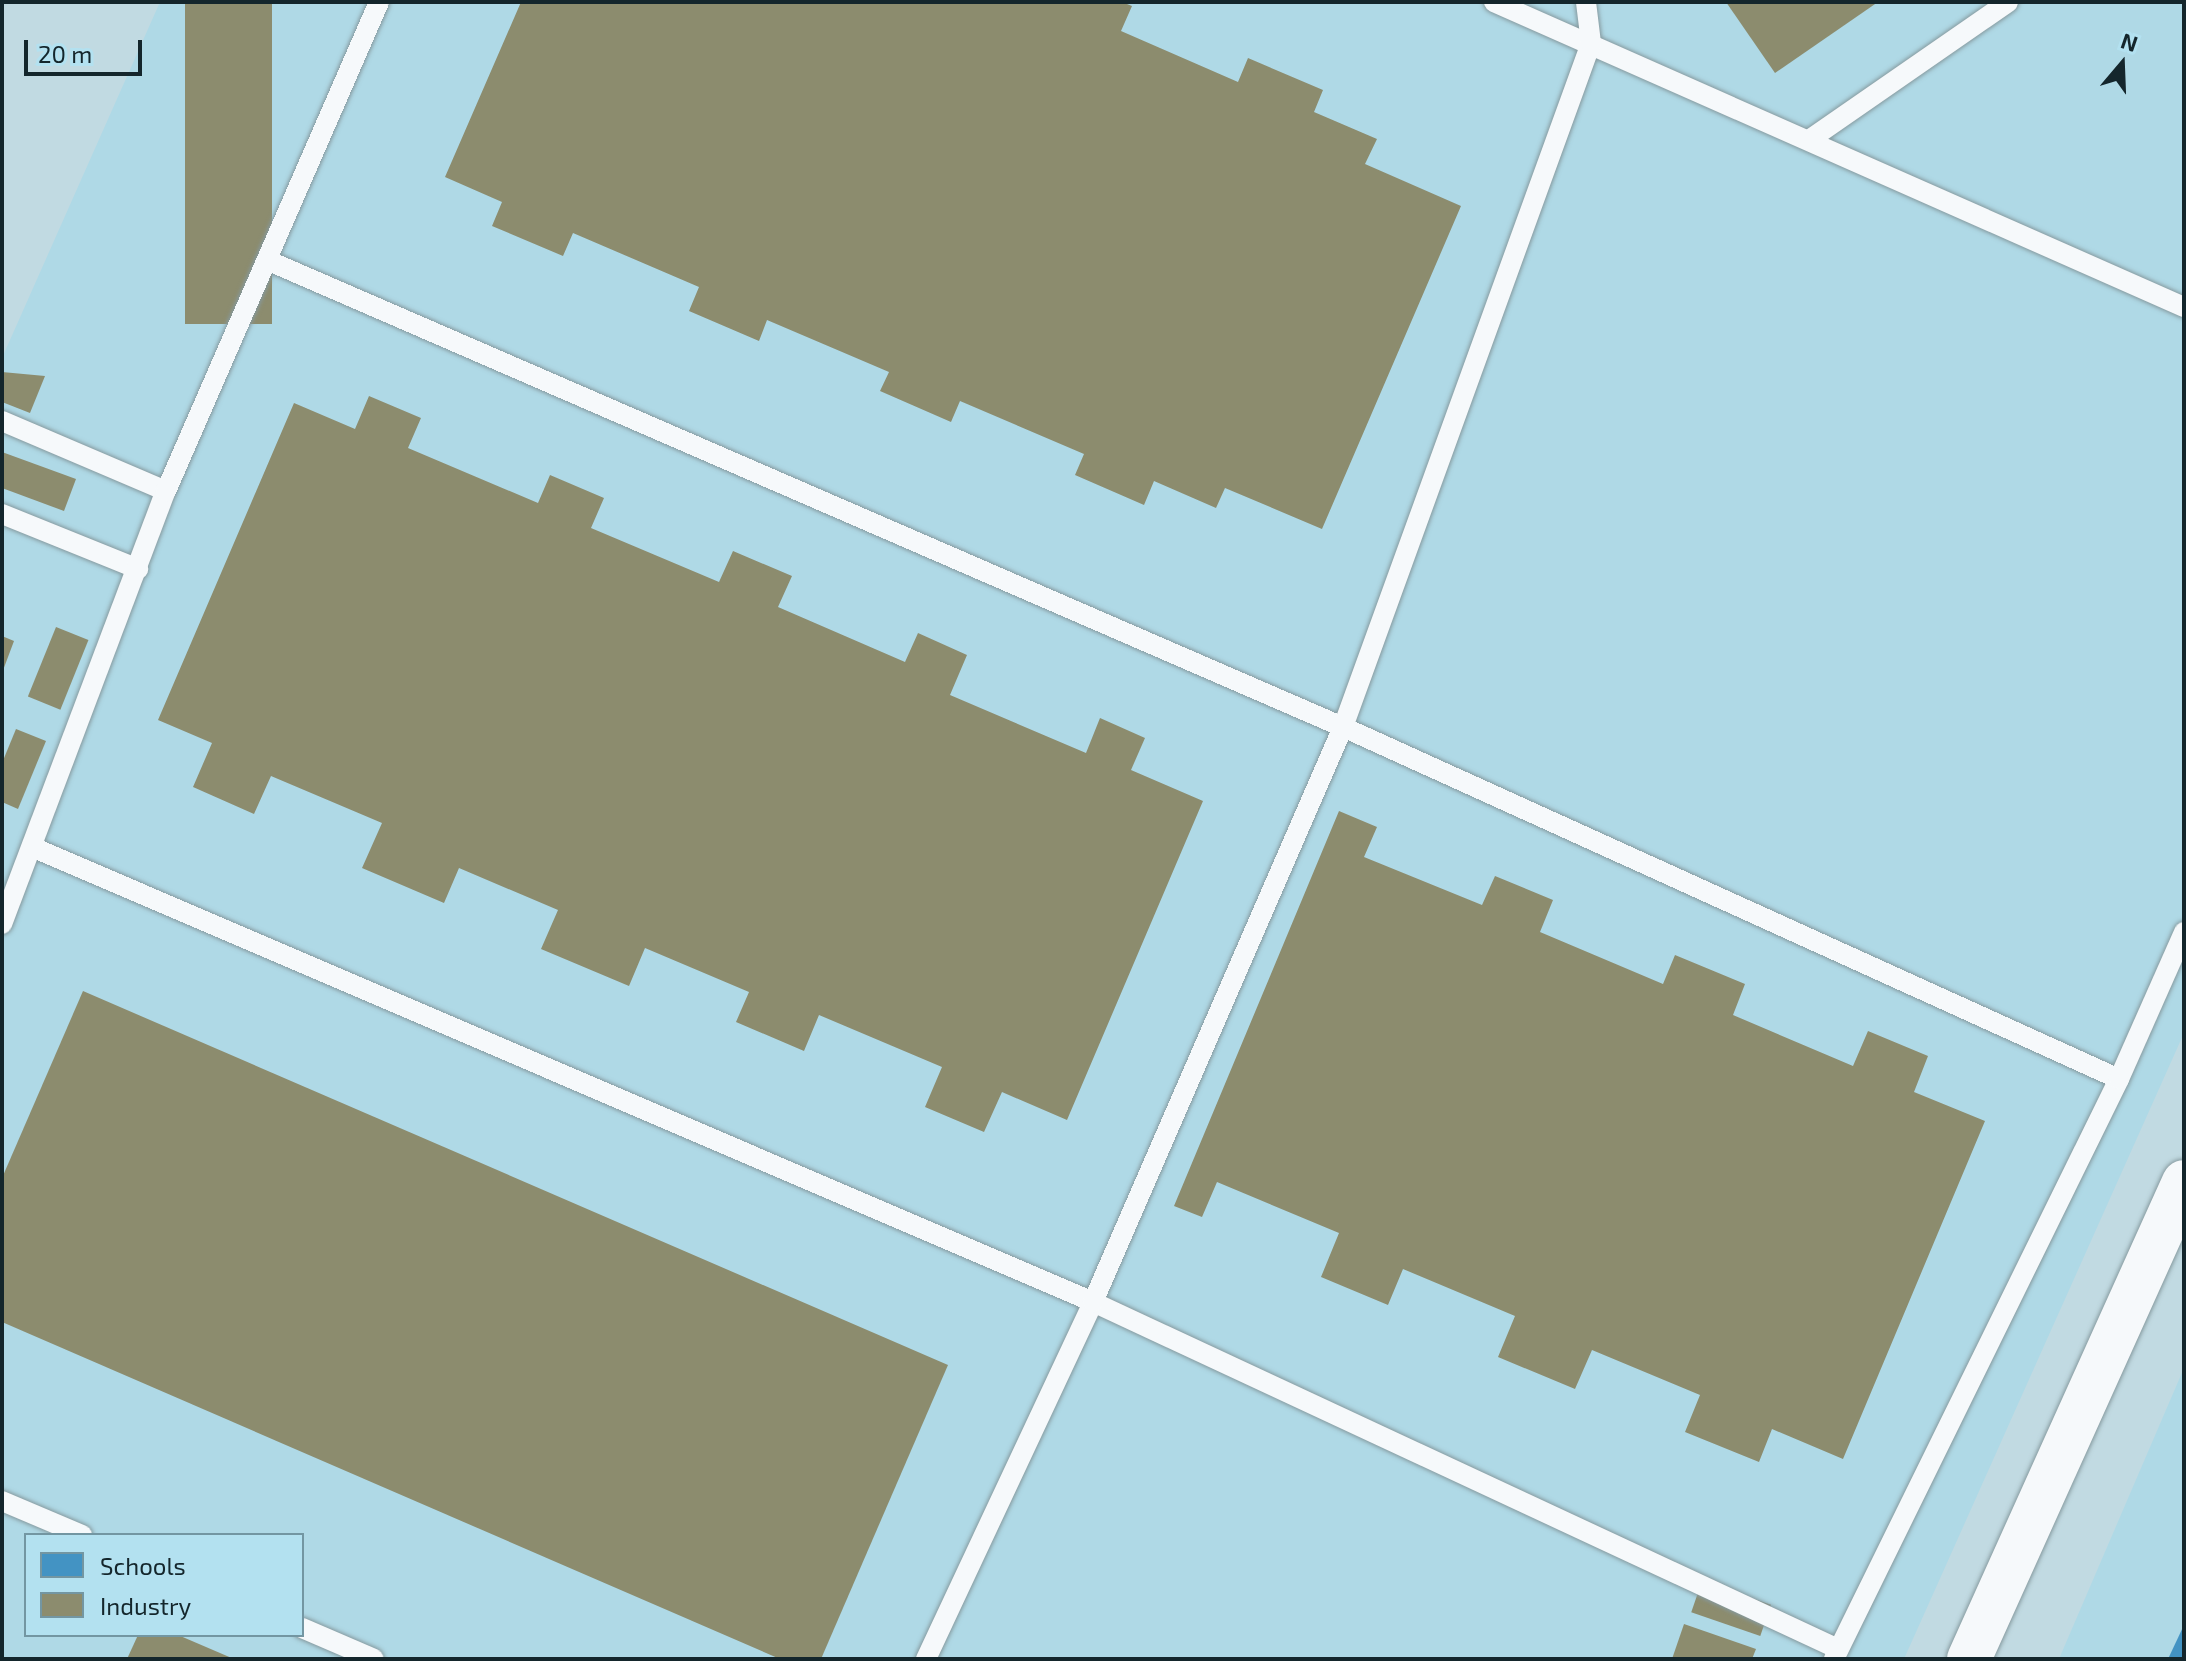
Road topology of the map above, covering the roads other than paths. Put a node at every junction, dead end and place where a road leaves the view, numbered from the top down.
1 (379, 2) edge
2 (1494, 2) edge
3 (1586, 2) edge
4 (2008, 2) edge
5 (1591, 43) junction
6 (1809, 140) junction
7 (269, 261) junction
8 (2184, 307) edge
9 (2, 421) edge
10 (166, 491) junction
11 (2, 514) edge
12 (138, 569) junction
13 (1343, 727) junction
14 (32, 847) junction
15 (2, 924) edge
16 (2184, 932) edge
17 (2119, 1079) junction
18 (2184, 1182) edge
19 (1093, 1302) junction
20 (2, 1501) edge
21 (77, 1533) edge
22 (304, 1629) edge
23 (1836, 1654) edge
24 (374, 1659) edge
25 (926, 1659) edge
26 (1969, 1659) edge

1 - 7 lane
2 - 5 lane
3 - 5 lane
4 - 6 lane
5 - 6 lane
5 - 13 lane
6 - 8 lane
7 - 10 lane
7 - 13 lane
9 - 10 lane
10 - 12 lane
11 - 12 lane
12 - 14 lane
13 - 17 lane
13 - 19 lane
14 - 15 lane
14 - 19 lane
16 - 17 lane
17 - 23 lane
18 - 26 street
19 - 23 lane
19 - 25 lane
20 - 21 lane
22 - 24 lane

